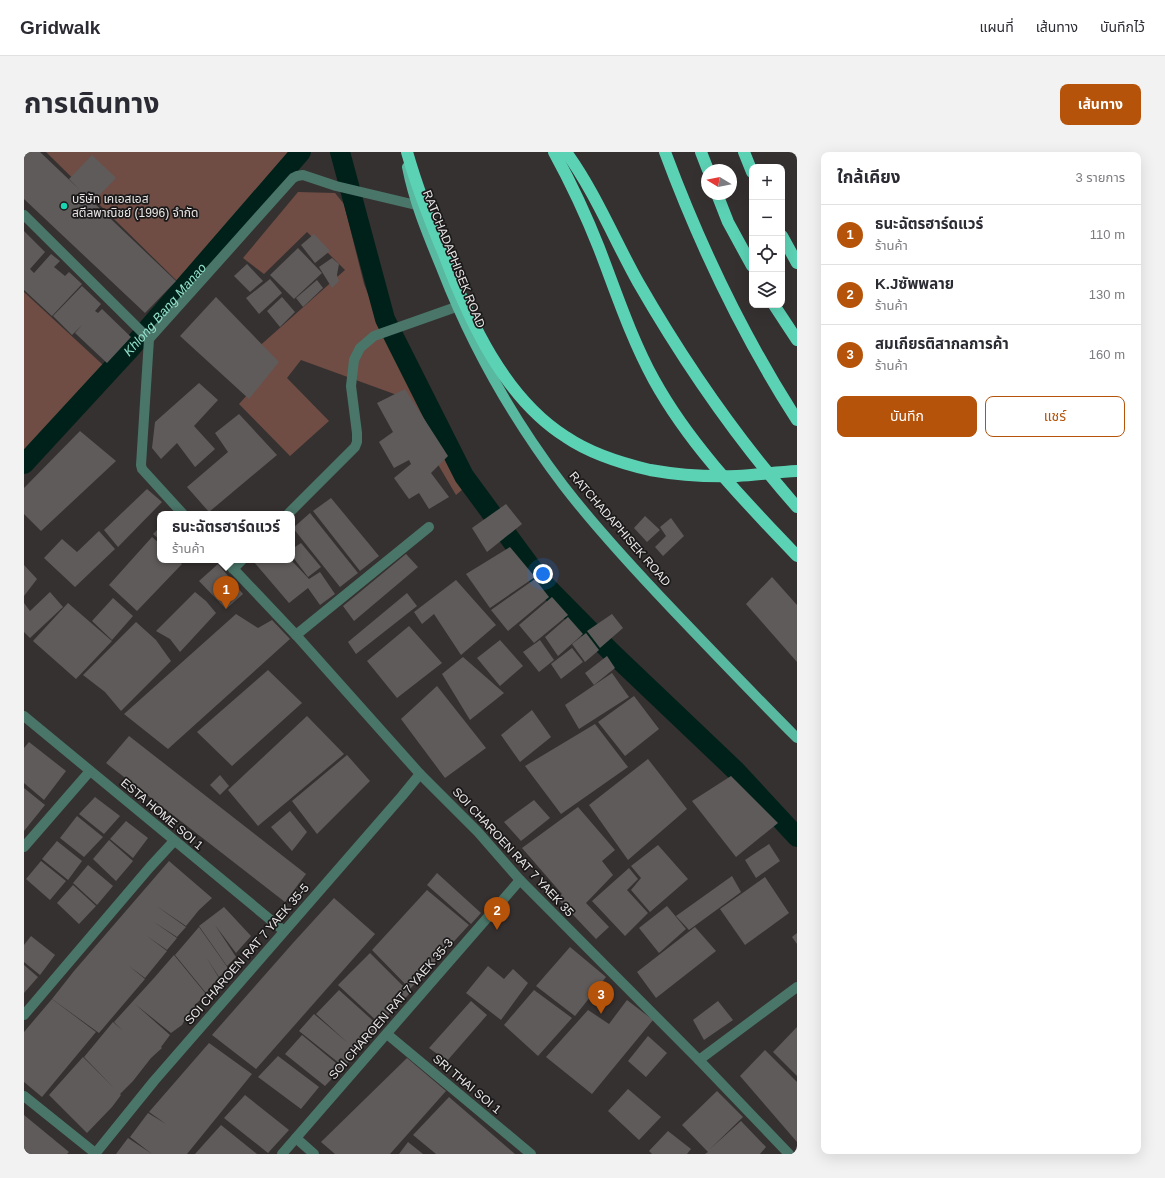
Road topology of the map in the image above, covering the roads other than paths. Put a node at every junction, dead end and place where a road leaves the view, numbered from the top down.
1 (403, 152) edge
2 (407, 152) edge
3 (554, 152) edge
4 (566, 152) edge
5 (665, 152) edge
6 (700, 152) edge
7 (744, 152) edge
8 (705, 164) edge
9 (749, 164) edge
10 (719, 200) edge
11 (416, 205) junction
12 (24, 215) edge
13 (785, 241) edge
14 (749, 260) edge
15 (797, 263) edge
16 (456, 307) junction
17 (776, 308) edge
18 (147, 337) junction
19 (797, 340) edge
20 (797, 420) edge
21 (797, 471) edge
22 (797, 507) edge
23 (180, 511) edge
24 (291, 511) edge
25 (429, 526) dead end
26 (797, 556) edge
27 (228, 563) edge
28 (239, 563) edge
29 (233, 569) junction
30 (296, 635) junction
31 (24, 716) edge
32 (797, 738) edge
33 (90, 772) junction
34 (420, 774) junction
35 (174, 841) junction
36 (24, 847) edge
37 (520, 880) junction
38 (284, 931) junction
39 (797, 987) edge
40 (24, 1015) edge
41 (387, 1034) junction
42 (699, 1060) junction
43 (24, 1096) edge
44 (296, 1138) junction
45 (95, 1154) edge
46 (282, 1154) edge
47 (314, 1154) edge
48 (531, 1154) edge
49 (789, 1154) edge

1 - 11 main road, RATCHADAPHISEK ROAD
2 - 21 highway
3 - 26 highway
4 - 22 highway
5 - 20 highway
6 - 8 highway
7 - 9 highway
10 - 14 highway
11 - 16 main road, RATCHADAPHISEK ROAD
11 - 18 street
12 - 18 street
13 - 15 highway
16 - 24 street
16 - 32 main road, RATCHADAPHISEK ROAD
17 - 19 highway
18 - 23 street
25 - 30 street
27 - 29 street, SOI CHAROEN RAT 7 YAEK 35
28 - 29 street
29 - 30 street, SOI CHAROEN RAT 7 YAEK 35
30 - 34 street, SOI CHAROEN RAT 7 YAEK 35
31 - 33 street, ESTA HOME SOI 1
33 - 35 street, ESTA HOME SOI 1
33 - 36 street
34 - 37 street, SOI CHAROEN RAT 7 YAEK 35
34 - 38 street, SOI CHAROEN RAT 7 YAEK 35-5
35 - 38 street, ESTA HOME SOI 1
35 - 40 street
37 - 41 street, SOI CHAROEN RAT 7 YAEK 35-3
37 - 42 street, SOI CHAROEN RAT 7 YAEK 35
38 - 45 street, SOI CHAROEN RAT 7 YAEK 35-5
39 - 42 street
41 - 44 street, SOI CHAROEN RAT 7 YAEK 35-3
41 - 48 street, SRI THAI SOI 1
42 - 49 street, SOI CHAROEN RAT 7 YAEK 35
43 - 45 street
44 - 46 street, SOI CHAROEN RAT 7 YAEK 35-3
44 - 47 street

